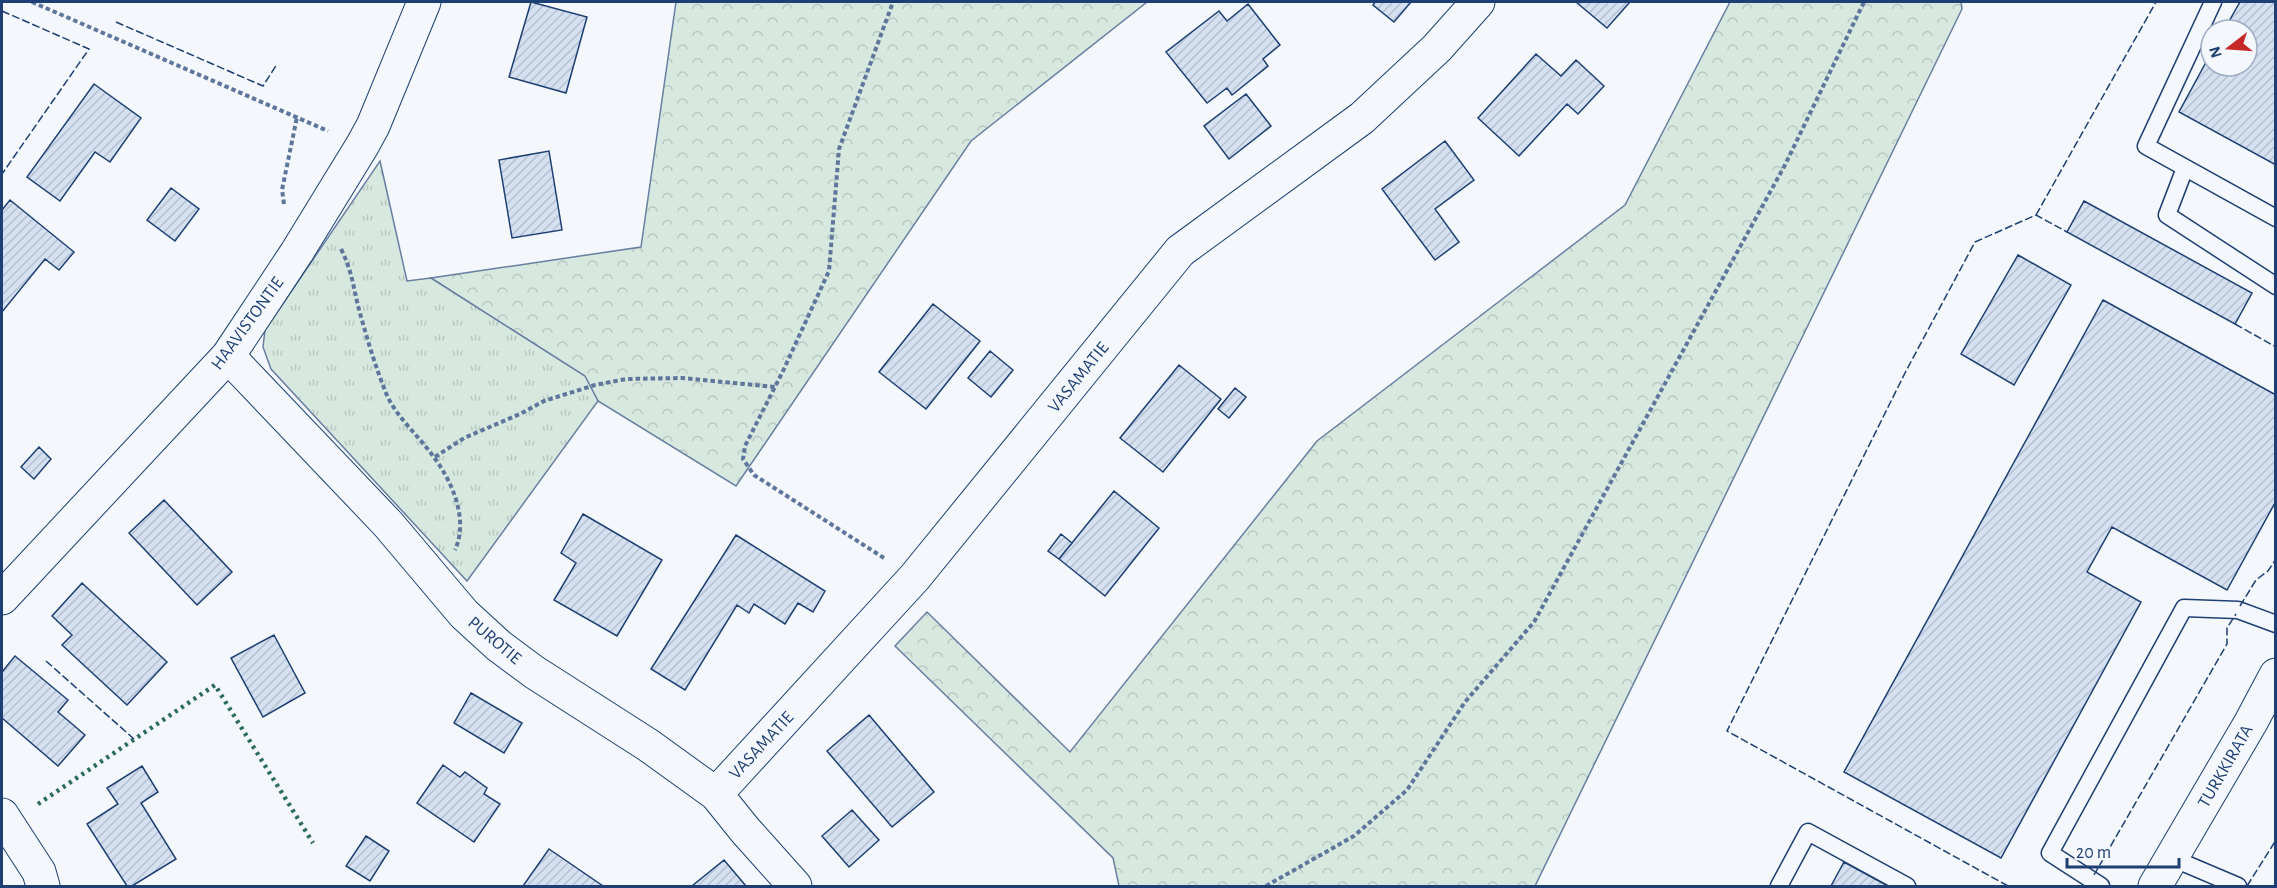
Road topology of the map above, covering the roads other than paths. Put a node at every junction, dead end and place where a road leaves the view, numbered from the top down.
1 (424, 2) edge
2 (1478, 2) edge
3 (2213, 2) edge
4 (2185, 168) junction
5 (2276, 218) edge
6 (2276, 286) edge
7 (228, 356) junction
8 (2, 598) edge
9 (2276, 624) edge
10 (2272, 690) edge
11 (716, 794) junction
12 (2, 815) edge
13 (2172, 858) junction
14 (43, 886) edge
15 (795, 886) edge
16 (1779, 886) edge
17 (1907, 886) edge
18 (2101, 886) edge
19 (2155, 886) edge
20 (2238, 886) edge

1 - 7 street, HAAVISTONTIE
2 - 11 street, VASAMATIE
3 - 4 lane
4 - 5 lane
4 - 6 lane
7 - 8 street, HAAVISTONTIE
7 - 11 street, PUROTIE
9 - 18 lane
10 - 13 street, TURKKIRATA
11 - 15 street, PUROTIE
12 - 14 street
13 - 19 street, TURKKIRATA
13 - 20 lane
16 - 17 lane

